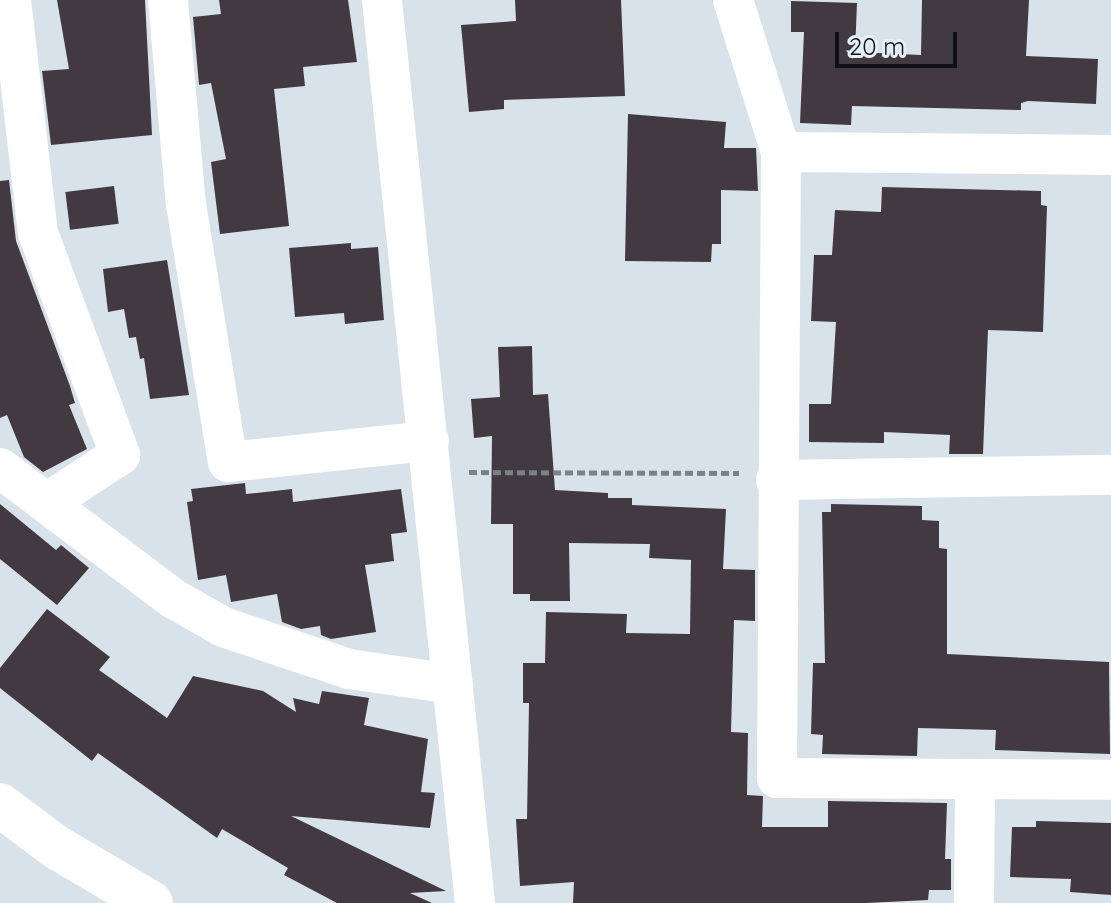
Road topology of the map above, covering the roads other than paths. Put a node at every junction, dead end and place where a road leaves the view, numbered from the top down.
1 (11, 0) edge
2 (168, 0) edge
3 (382, 0) edge
4 (733, 0) edge
5 (781, 152) junction
6 (1111, 155) edge
7 (429, 441) junction
8 (0, 468) edge
9 (1111, 475) edge
10 (760, 477) junction
11 (47, 503) junction
12 (453, 684) junction
13 (1111, 780) edge
14 (975, 783) junction
15 (0, 805) edge
16 (151, 903) edge
17 (475, 903) edge
18 (974, 903) edge

1 - 11 street
2 - 7 street
3 - 7 street
4 - 5 street
5 - 6 street
5 - 10 street
7 - 12 street
8 - 11 street
9 - 10 street
10 - 14 street
11 - 12 street
12 - 17 street
13 - 14 street
14 - 18 street
15 - 16 street

